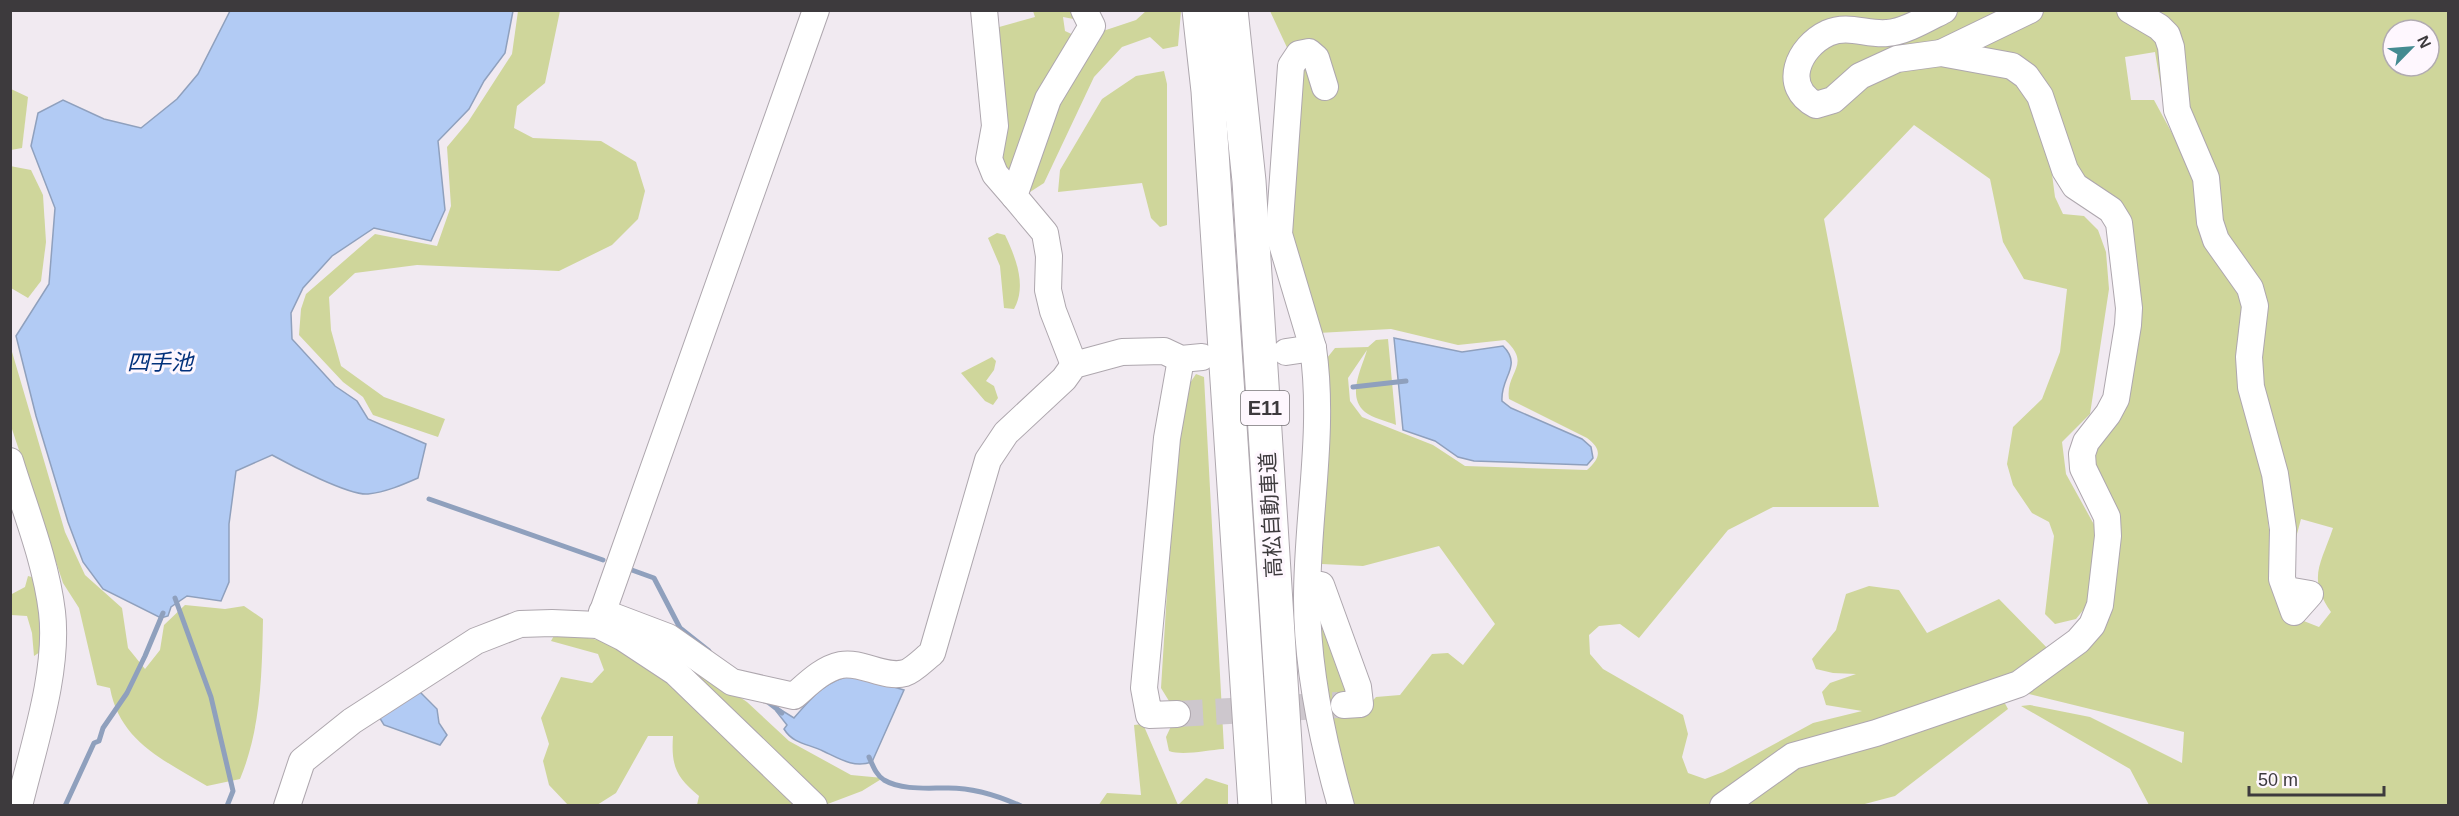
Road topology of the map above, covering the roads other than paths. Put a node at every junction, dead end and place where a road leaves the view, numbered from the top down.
1 (816, 10) edge
2 (984, 10) edge
3 (1084, 10) edge
4 (1199, 10) edge
5 (1232, 10) edge
6 (1944, 10) edge
7 (2030, 10) edge
8 (2130, 10) edge
9 (1941, 52) junction
10 (1325, 87) dead end
11 (1014, 196) junction
12 (1312, 348) junction
13 (1286, 352) dead end
14 (1074, 365) junction
15 (10, 461) edge
16 (1308, 583) junction
17 (2286, 590) dead end
18 (600, 618) junction
19 (1344, 705) tunnel mouth
20 (1282, 710) junction
21 (1177, 714) tunnel mouth
22 (19, 806) edge
23 (287, 806) edge
24 (814, 806) edge
25 (1255, 806) edge
26 (1289, 806) edge
27 (1295, 806) edge
28 (1341, 806) edge
29 (1723, 806) edge

1 - 18 street
2 - 11 street
3 - 11 street
4 - 25 highway, 高松自動車道 / E11
5 - 20 highway, 高松自動車道 / E11
6 - 9 street
7 - 9 street
8 - 17 street
9 - 29 street
10 - 12 street
11 - 14 street
12 - 13 street
12 - 16 street
14 - 18 street
14 - 21 street
15 - 22 street
16 - 19 street
16 - 28 street
18 - 23 street
18 - 24 street
20 - 26 highway, 高松自動車道 / E11
20 - 27 highway

